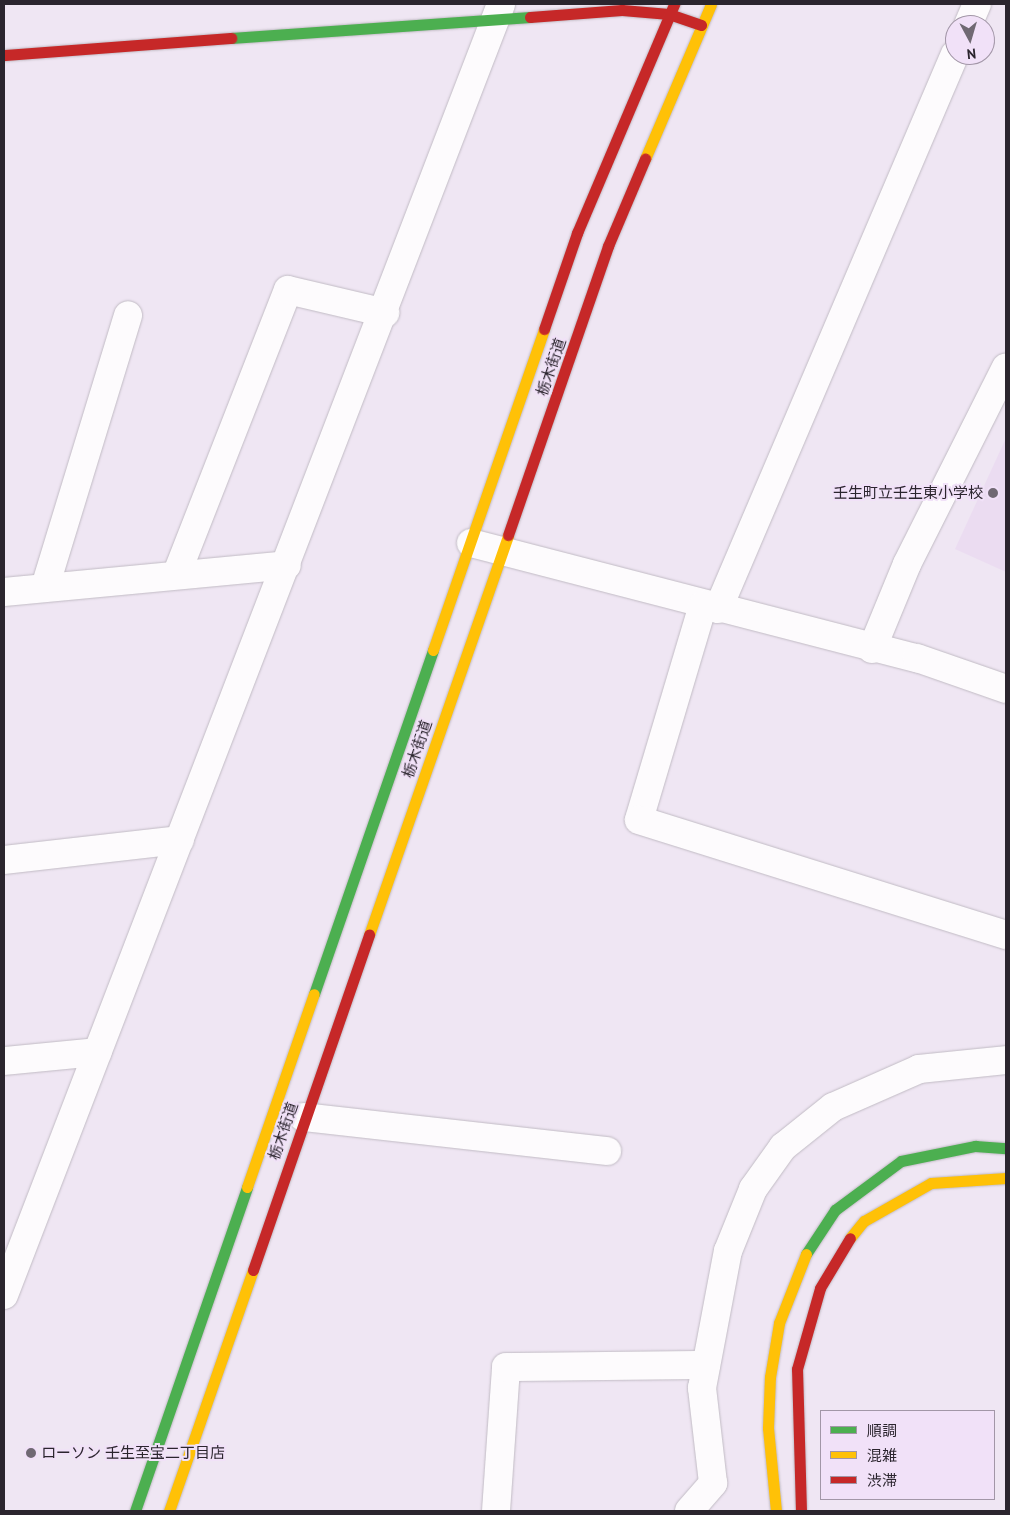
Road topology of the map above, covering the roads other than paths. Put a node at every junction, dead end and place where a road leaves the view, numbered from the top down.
1 (711, 4) edge
2 (671, 9) edge
3 (497, 12) edge
4 (701, 24) junction
5 (4, 55) edge
6 (950, 65) edge
7 (384, 313) junction
8 (128, 315) dead end
9 (1006, 367) edge
10 (471, 543) junction
11 (502, 553) junction
12 (287, 565) junction
13 (177, 573) junction
14 (45, 587) junction
15 (4, 592) edge
16 (711, 607) junction
17 (872, 648) junction
18 (1006, 689) edge
19 (180, 840) junction
20 (4, 860) edge
21 (1006, 935) edge
22 (98, 1052) junction
23 (1006, 1060) edge
24 (4, 1061) edge
25 (304, 1117) junction
26 (1006, 1148) edge
27 (607, 1151) dead end
28 (1006, 1178) edge
29 (4, 1296) edge
30 (706, 1365) junction
31 (135, 1511) edge
32 (169, 1511) edge
33 (496, 1511) edge
34 (689, 1511) edge
35 (776, 1511) edge
36 (801, 1511) edge

1 - 4 main road, 栃木街道
2 - 3 main road
2 - 4 main road
2 - 10 main road, 栃木街道
3 - 5 main road
3 - 7 street
4 - 11 main road, 栃木街道
6 - 16 street
7 - 12 street
7 - 13 street
8 - 14 street
9 - 17 street
10 - 11 street
10 - 31 main road, 栃木街道
11 - 16 street
11 - 25 main road, 栃木街道
12 - 13 street
12 - 19 street
13 - 14 street
14 - 15 street
16 - 17 street
16 - 21 street
17 - 18 street
19 - 20 street
19 - 22 street
22 - 24 street
22 - 29 street
23 - 30 street
25 - 27 street
25 - 32 main road, 栃木街道
26 - 35 main road
28 - 36 main road
30 - 33 street
30 - 34 street

